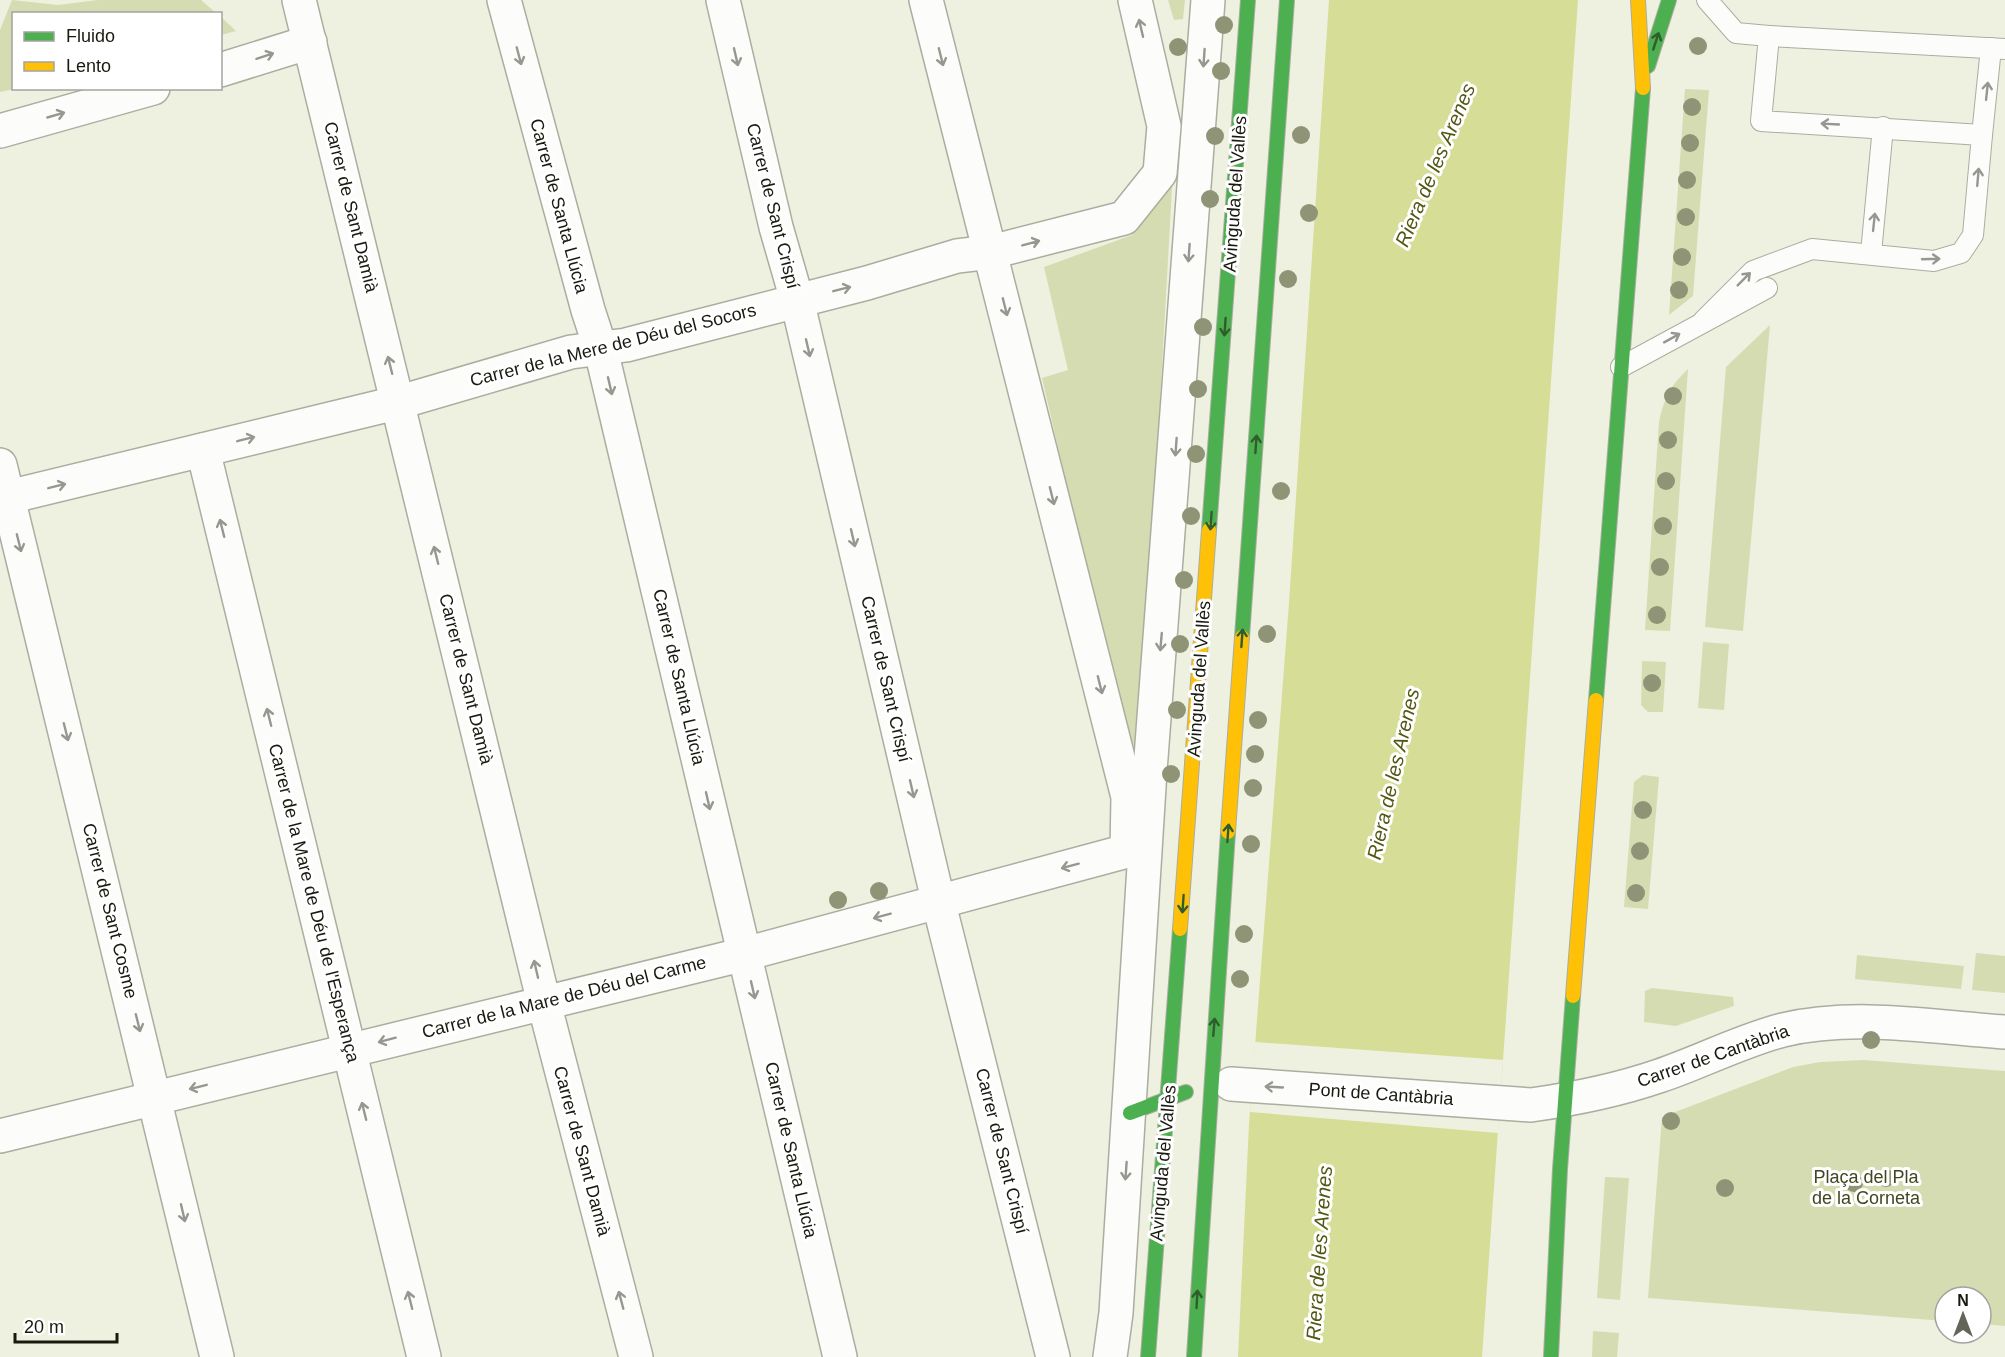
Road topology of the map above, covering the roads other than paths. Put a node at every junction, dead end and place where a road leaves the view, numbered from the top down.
1 (299, 0) edge
2 (504, 0) edge
3 (723, 0) edge
4 (926, 0) edge
5 (1135, 0) edge
6 (1208, 0) edge
7 (1248, 0) edge
8 (1287, 0) edge
9 (1638, 0) edge
10 (1669, 0) edge
11 (1707, 0) edge
12 (1769, 36) junction
13 (310, 42) junction
14 (1998, 48) edge
15 (222, 68) edge
16 (1643, 82) junction
17 (146, 90) edge
18 (1883, 127) junction
19 (0, 131) edge
20 (1982, 135) junction
21 (991, 252) junction
22 (1871, 253) junction
23 (1767, 288) dead end
24 (797, 300) junction
25 (1703, 321) junction
26 (601, 350) junction
27 (1622, 367) junction
28 (399, 402) junction
29 (203, 450) junction
30 (0, 465) edge
31 (4, 498) edge
32 (938, 900) junction
33 (745, 954) junction
34 (544, 1003) junction
35 (2005, 1032) edge
36 (350, 1051) junction
37 (1220, 1085) junction
38 (1168, 1097) junction
39 (155, 1100) junction
40 (1565, 1100) junction
41 (1515, 1104) joint
42 (1130, 1113) junction
43 (0, 1136) edge
44 (217, 1357) edge
45 (424, 1357) edge
46 (636, 1357) edge
47 (840, 1357) edge
48 (1053, 1357) edge
49 (1110, 1357) edge
50 (1148, 1357) edge
51 (1194, 1357) edge
52 (1551, 1357) edge

1 - 13 street, Carrer de Sant Damià
2 -> 26 street, Carrer de Santa Llúcia
3 -> 24 street, Carrer de Sant Crispí
4 -> 21 street
21 -> 5 street, Carrer de la Mere de Déu del Socors
6 -> 42 street, Avinguda del Vallès
7 -> 38 main road, Avinguda del Vallès
37 -> 8 main road
9 - 16 main road
16 -> 10 main road
11 - 12 lane
12 - 14 lane
18 -> 12 lane
15 -> 13 street
28 -> 13 street, Carrer de Sant Damià
20 -> 14 lane
16 - 27 main road
19 -> 17 street
18 - 20 lane
22 -> 18 lane
22 -> 20 lane
24 -> 21 street, Carrer de la Mere de Déu del Socors
21 -> 32 street, Carrer de la Mare de Déu del Carme
25 -> 22 lane
23 - 25 lane
24 - 26 street, Carrer de la Mere de Déu del Socors
24 -> 32 street, Carrer de Sant Crispí
27 -> 25 lane
26 - 28 street, Carrer de la Mere de Déu del Socors
26 -> 33 street, Carrer de Santa Llúcia
27 - 40 main road
29 -> 28 street, Carrer de la Mere de Déu del Socors
34 -> 28 street, Carrer de Sant Damià
31 -> 29 street, Carrer de la Mere de Déu del Socors
36 -> 29 street, Carrer de la Mare de Déu de l'Esperança
30 - 31 street, Carrer de Sant Cosme
31 -> 39 street, Carrer de Sant Cosme
32 -> 33 street, Carrer de la Mare de Déu del Carme
32 - 48 street, Carrer de Sant Crispí
33 - 34 street, Carrer de la Mare de Déu del Carme
33 -> 47 street, Carrer de Santa Llúcia
34 -> 36 street, Carrer de la Mare de Déu del Carme
46 -> 34 street, Carrer de Sant Damià
35 - 40 street, Carrer de Cantàbria
36 -> 39 street, Carrer de la Mare de Déu del Carme
45 -> 36 street, Carrer de la Mare de Déu de l'Esperança
37 - 38 main road
41 -> 37 street, Pont de Cantàbria
51 -> 37 main road
38 - 42 main road
38 - 50 main road, Avinguda del Vallès
39 - 43 street, Carrer de la Mare de Déu del Carme
39 -> 44 street, Carrer de Sant Cosme
40 - 41 street, Carrer de Cantàbria
40 - 52 main road
42 -> 49 street, Avinguda del Vallès

